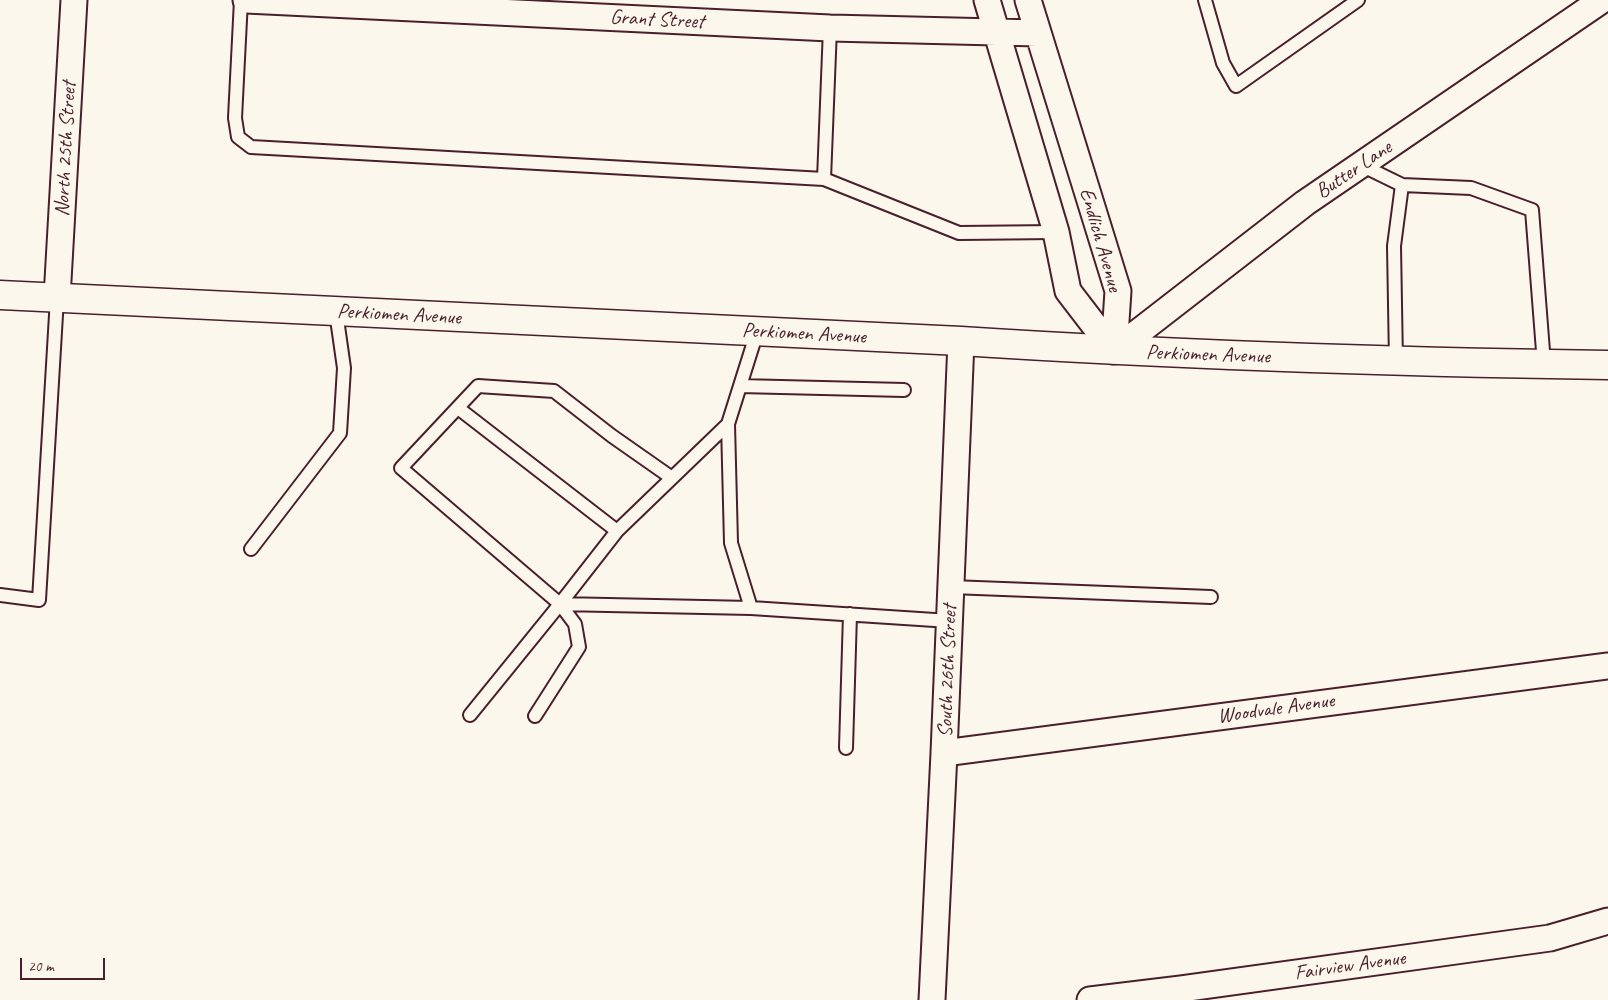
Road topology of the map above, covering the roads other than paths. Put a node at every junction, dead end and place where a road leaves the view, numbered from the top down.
1 (74, 0) edge
2 (253, 0) edge
3 (986, 0) edge
4 (1028, 0) edge
5 (1205, 0) edge
6 (1358, 0) edge
7 (1602, 0) edge
8 (587, 8) edge
9 (830, 28) junction
10 (996, 32) junction
11 (1038, 33) junction
12 (1361, 165) junction
13 (824, 179) junction
14 (1402, 185) junction
15 (1056, 232) junction
16 (0, 295) edge
17 (57, 298) junction
18 (336, 312) junction
19 (757, 332) junction
20 (961, 341) junction
21 (1114, 351) junction
22 (1396, 362) junction
23 (1544, 364) junction
24 (1608, 365) edge
25 (740, 386) junction
26 (904, 390) dead end
27 (458, 408) junction
28 (728, 424) junction
29 (672, 478) junction
30 (617, 531) junction
31 (251, 550) dead end
32 (951, 587) junction
33 (0, 595) edge
34 (1210, 597) dead end
35 (560, 604) junction
36 (750, 608) junction
37 (850, 614) junction
38 (950, 621) junction
39 (1608, 666) edge
40 (470, 715) dead end
41 (535, 716) dead end
42 (846, 748) dead end
43 (944, 753) junction
44 (1608, 921) edge
45 (932, 1000) edge
46 (1090, 1000) edge

1 - 17 street, North 25th Street
2 - 8 street, Grant Street
2 - 13 lane
3 - 10 street, Endlich Avenue
4 - 11 street, Endlich Avenue
5 - 6 lane
7 - 12 street, Butter Lane
8 - 9 street, Grant Street
9 - 10 street, Grant Street
9 - 13 lane
10 - 11 street, Grant Street
10 - 15 street, Endlich Avenue
11 - 21 street, Endlich Avenue
12 - 14 lane
12 - 21 street, Butter Lane
13 - 15 lane
14 - 22 lane
14 - 23 lane
15 - 21 street, Endlich Avenue
16 - 17 main road, Perkiomen Avenue
17 - 18 main road, Perkiomen Avenue
17 - 33 lane
18 - 19 main road, Perkiomen Avenue
18 - 31 lane
19 - 20 main road, Perkiomen Avenue
19 - 25 lane
20 - 21 main road, Perkiomen Avenue
20 - 32 street, South 26th Street
21 - 22 main road, Perkiomen Avenue
22 - 23 main road, Perkiomen Avenue
23 - 24 main road, Perkiomen Avenue
25 - 26 lane
25 - 28 lane
27 - 29 lane
27 - 30 lane
27 - 35 lane
28 - 29 lane
28 - 36 lane
29 - 30 lane
30 - 35 lane
32 - 34 lane
32 - 38 street, South 26th Street
35 - 36 lane
35 - 40 lane
35 - 41 lane
36 - 37 lane
37 - 38 lane
37 - 42 lane
38 - 43 street, South 26th Street
39 - 43 street, Woodvale Avenue
43 - 45 street, South 26th Street
44 - 46 street, Fairview Avenue

